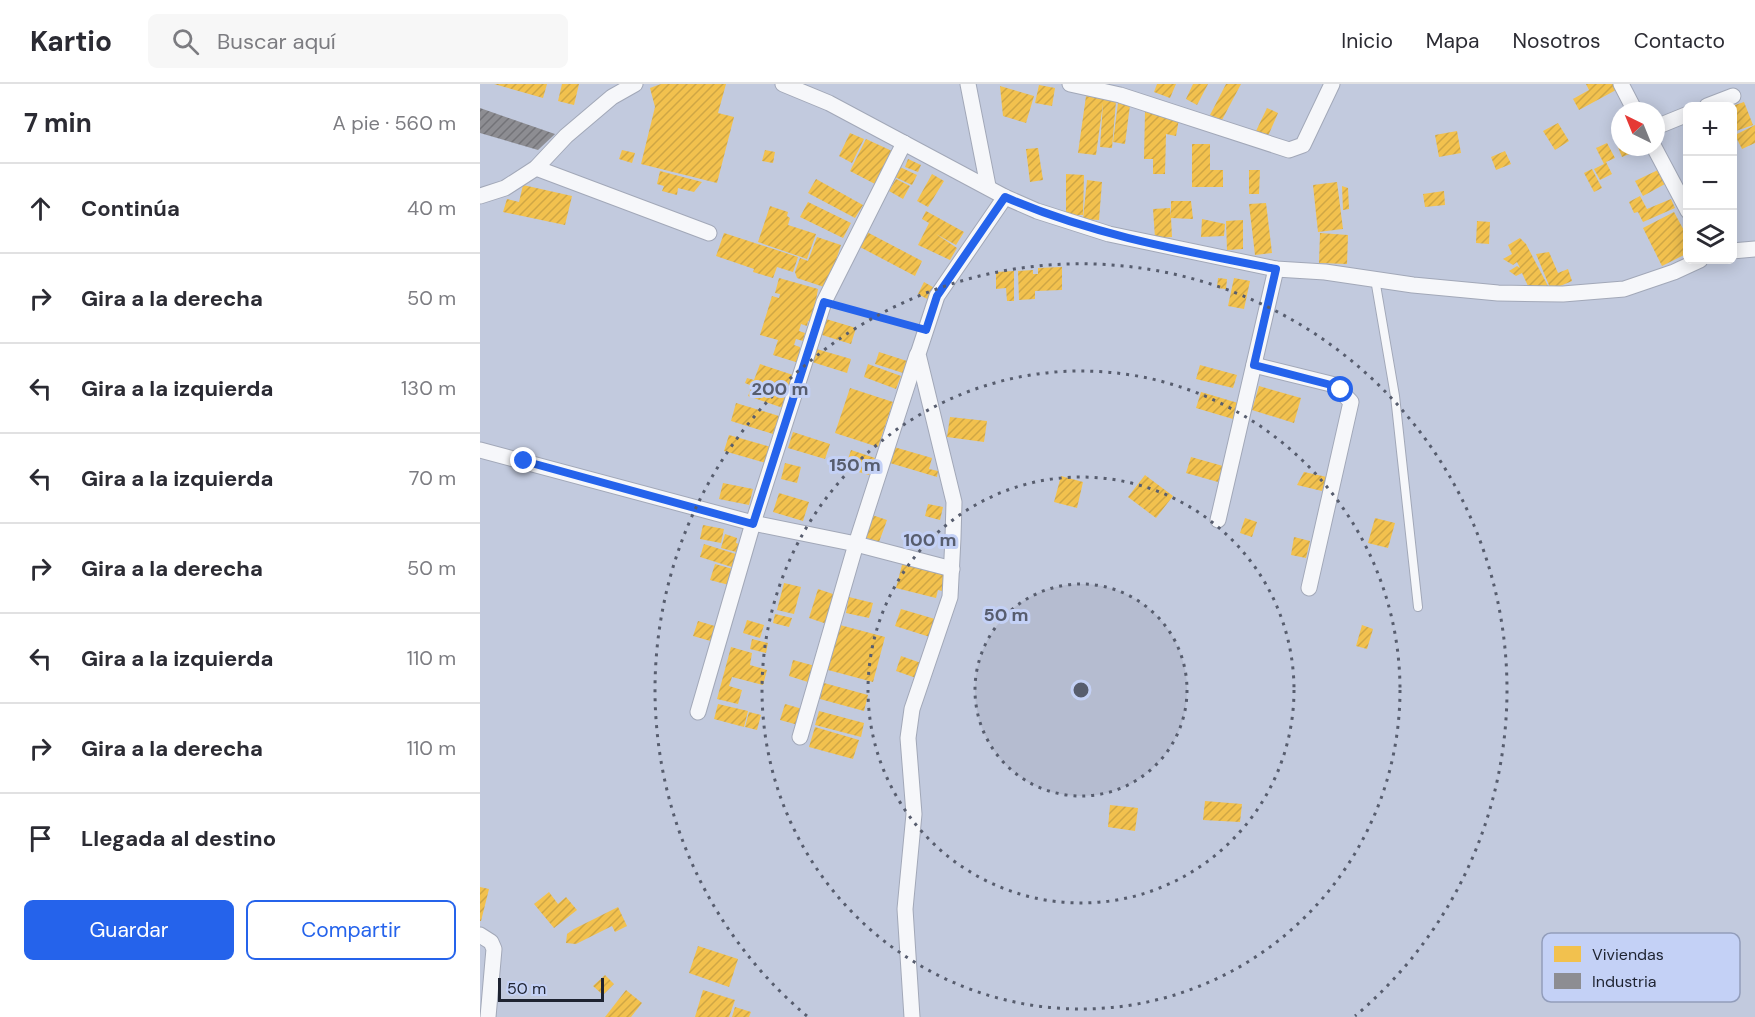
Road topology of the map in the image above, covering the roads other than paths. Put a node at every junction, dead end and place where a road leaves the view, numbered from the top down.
1 (635, 84) edge
2 (783, 84) edge
3 (968, 84) edge
4 (1070, 84) edge
5 (1332, 84) edge
6 (1621, 84) edge
7 (1122, 90) edge
8 (1734, 96) dead end
9 (1630, 102) edge
10 (1718, 102) edge
11 (1683, 116) edge
12 (1665, 123) edge
13 (903, 143) junction
14 (1659, 156) edge
15 (536, 168) junction
16 (988, 186) junction
17 (480, 196) edge
18 (1005, 197) junction
19 (1687, 210) edge
20 (709, 234) dead end
21 (1755, 249) edge
22 (1737, 251) edge
23 (1691, 264) edge
24 (1276, 269) junction
25 (1375, 279) junction
26 (918, 354) junction
27 (1254, 365) junction
28 (480, 450) edge
29 (1218, 520) dead end
30 (753, 524) junction
31 (856, 544) junction
32 (952, 570) junction
33 (1309, 588) dead end
34 (1418, 607) dead end
35 (698, 712) dead end
36 (800, 737) dead end
37 (480, 935) edge
38 (488, 1017) edge
39 (912, 1017) edge

1 - 15 street
2 - 13 street
3 - 16 street
4 - 7 street
5 - 7 street
6 - 9 street
8 - 10 street
11 - 12 street
13 - 16 street
13 - 30 street
14 - 19 street
15 - 17 street
15 - 20 street
16 - 18 street
18 - 24 street
18 - 26 street
21 - 22 street
23 - 25 street
24 - 25 street
24 - 27 street
25 - 34 lane
26 - 31 street
26 - 32 street
27 - 29 street
27 - 33 street
28 - 30 street
30 - 31 street
30 - 35 street
31 - 32 street
31 - 36 street
32 - 39 street
37 - 38 street

